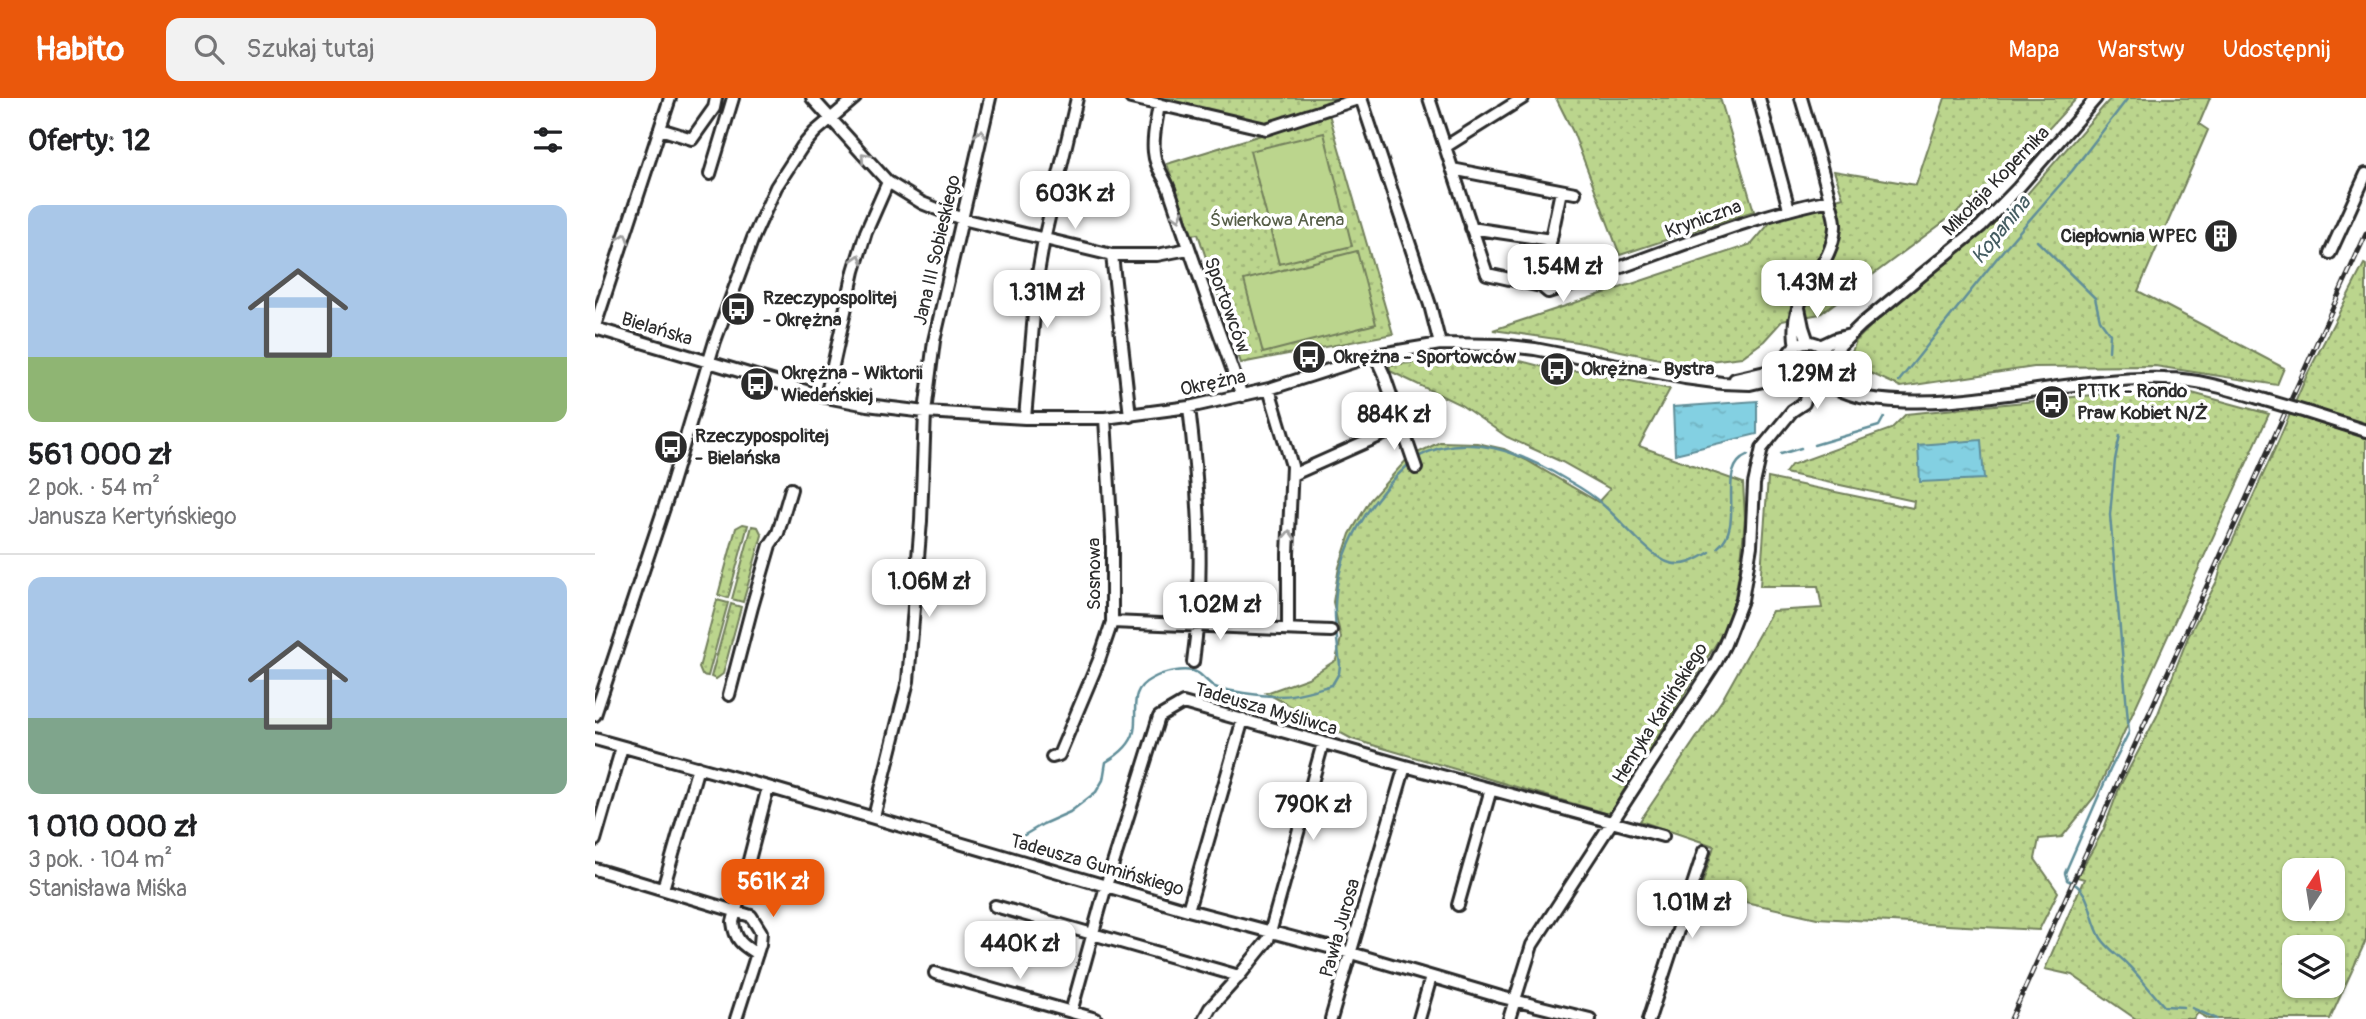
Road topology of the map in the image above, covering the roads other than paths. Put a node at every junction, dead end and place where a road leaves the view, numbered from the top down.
1 (670, 98) edge
2 (716, 98) edge
3 (733, 98) edge
4 (812, 98) edge
5 (855, 98) edge
6 (990, 98) edge
7 (1077, 98) edge
8 (1131, 98) edge
9 (1361, 98) edge
10 (1429, 98) edge
11 (1523, 98) edge
12 (1759, 98) edge
13 (1801, 98) edge
14 (2096, 98) edge
15 (1159, 104) junction
16 (830, 118) junction
17 (660, 130) junction
18 (1445, 147) junction
19 (1452, 169) junction
20 (710, 174) dead end
21 (2366, 174) edge
22 (888, 182) junction
23 (1561, 191) junction
24 (1575, 193) dead end
25 (1830, 200) junction
26 (1789, 209) junction
27 (962, 219) junction
28 (1471, 228) junction
29 (1044, 239) junction
30 (1551, 240) junction
31 (1188, 249) junction
32 (2330, 253) dead end
33 (1112, 256) junction
34 (1541, 286) junction
35 (1799, 308) junction
36 (595, 327) edge
37 (1850, 335) junction
38 (1808, 342) junction
39 (1440, 344) junction
40 (1796, 346) junction
41 (1820, 346) junction
42 (1375, 355) junction
43 (1828, 357) junction
44 (1786, 362) junction
45 (709, 363) junction
46 (1829, 371) junction
47 (1789, 375) junction
48 (1722, 383) junction
49 (1798, 384) junction
50 (1816, 384) junction
51 (1269, 389) junction
52 (1242, 396) junction
53 (826, 397) junction
54 (1882, 399) junction
55 (1189, 407) junction
56 (1792, 411) junction
57 (925, 412) junction
58 (1130, 416) junction
59 (1025, 418) junction
60 (1105, 418) junction
61 (1402, 426) junction
62 (2366, 431) edge
63 (1416, 468) dead end
64 (1292, 475) junction
65 (790, 489) dead end
66 (1112, 622) junction
67 (1198, 625) junction
68 (1289, 628) junction
69 (1332, 631) dead end
70 (1193, 662) dead end
71 (729, 695) dead end
72 (595, 715) edge
73 (1243, 719) junction
74 (595, 739) edge
75 (1323, 743) junction
76 (622, 747) junction
77 (1052, 757) dead end
78 (1405, 766) junction
79 (698, 767) junction
80 (768, 787) junction
81 (1491, 789) junction
82 (874, 817) junction
83 (1611, 823) junction
84 (1663, 836) dead end
85 (595, 839) edge
86 (1704, 850) dead end
87 (595, 869) edge
88 (1106, 886) junction
89 (663, 889) junction
90 (995, 905) dead end
91 (1458, 905) dead end
92 (1188, 910) junction
93 (735, 911) junction
94 (1272, 931) junction
95 (1092, 934) junction
96 (1351, 953) junction
97 (757, 954) junction
98 (935, 973) dead end
99 (1239, 976) junction
100 (1431, 977) junction
101 (1514, 1000) junction
102 (1071, 1012) junction
103 (736, 1019) edge
104 (1096, 1019) edge
105 (1204, 1019) edge
106 (1331, 1019) edge
107 (1419, 1019) edge
108 (1509, 1019) edge
109 (1590, 1019) edge
110 (1649, 1019) edge

1 - 17 street
2 - 17 street
3 - 20 street
4 - 16 street
5 - 16 street
27 -> 6 street, Jana III Sobieskiego
7 - 29 street
8 - 15 street
9 - 15 street
9 - 39 street
10 - 18 street, Kryniczna
11 - 18 street
12 - 26 street
13 - 25 street
14 - 37 street, Mikołaja Kopernika
15 -> 31 street, Sportowców
22 -> 16 street
16 - 45 street
36 -> 17 street
18 - 19 street, Kryniczna
19 - 23 street
19 - 28 street, Kryniczna
21 - 32 street
22 - 27 street
53 -> 22 street
23 - 24 street
23 - 30 street
25 - 26 street, Kryniczna
25 - 35 street
26 - 34 street, Kryniczna
27 - 29 street
27 - 57 street, Jana III Sobieskiego
28 - 30 street
28 - 34 street, Kryniczna
29 - 33 street
29 - 59 street
30 - 34 street
31 - 33 street
31 - 52 street, Sportowców
33 - 58 street
35 - 38 street
35 - 40 street
36 - 45 street, Bielańska
37 - 41 street, Mikołaja Kopernika
37 - 43 street, Mikołaja Kopernika
38 - 40 street
38 - 41 street
39 - 42 street, Okrężna
39 - 48 street, Okrężna
40 - 44 street
41 - 43 street
42 - 51 street, Okrężna
42 - 61 street
43 - 46 street
44 - 47 street
44 - 48 street, Okrężna
45 - 53 street, Okrężna
45 - 72 street
46 - 50 street
46 - 54 street
47 - 48 street, Okrężna
47 - 49 street
49 - 50 street
49 - 56 street, Henryka Karlińskiego
50 - 54 street
50 - 56 street, Henryka Karlińskiego
51 - 52 street, Okrężna
51 - 64 street
52 - 55 street, Okrężna
53 - 57 street, Okrężna
54 - 62 street, bridge
55 - 58 street, Okrężna
55 - 67 street
56 - 83 street, Henryka Karlińskiego
57 - 59 street, Okrężna
57 - 82 street, Jana III Sobieskiego
58 - 60 street, Okrężna
59 - 60 street, Okrężna
60 - 66 street, Sosnowa
61 - 63 street
61 - 64 street
68 -> 64 street
65 - 71 street
66 - 67 street
66 - 77 street, Sosnowa
67 - 68 street
67 - 70 street
68 - 69 street
73 - 75 street, Tadeusza Myśliwca
73 - 88 street, Tadeusza Myśliwca
73 - 92 street
74 - 76 street, Tadeusza Gumińskiego
75 - 78 street, Tadeusza Myśliwca
75 - 94 street
76 - 79 street, Tadeusza Gumińskiego
76 - 85 street
78 - 81 street, Tadeusza Myśliwca
78 - 96 street, Pawła Jurosa
79 - 80 street, Tadeusza Gumińskiego
79 - 89 street
80 - 82 street, Tadeusza Gumińskiego
80 - 93 street
81 - 83 street, Tadeusza Myśliwca
81 - 91 street
82 - 88 street, Tadeusza Gumińskiego
83 - 84 street, Tadeusza Myśliwca
83 - 101 street, Henryka Karlińskiego
86 - 110 street
87 - 89 street
88 - 92 street, Tadeusza Gumińskiego
88 - 95 street, Tadeusza Myśliwca
89 - 93 street
90 - 95 street
92 - 94 street, Tadeusza Gumińskiego
93 - 97 street
93 - 97 street
94 - 96 street, Tadeusza Gumińskiego
94 - 99 street
95 - 99 street
95 - 102 street, Tadeusza Myśliwca
96 - 100 street, Tadeusza Gumińskiego
96 - 106 street, Pawła Jurosa
97 - 103 street
98 - 102 street
99 - 105 street
100 - 101 street, Tadeusza Gumińskiego
100 - 107 street
101 - 108 street, Henryka Karlińskiego
101 - 109 street, Tadeusza Gumińskiego
102 - 104 street

